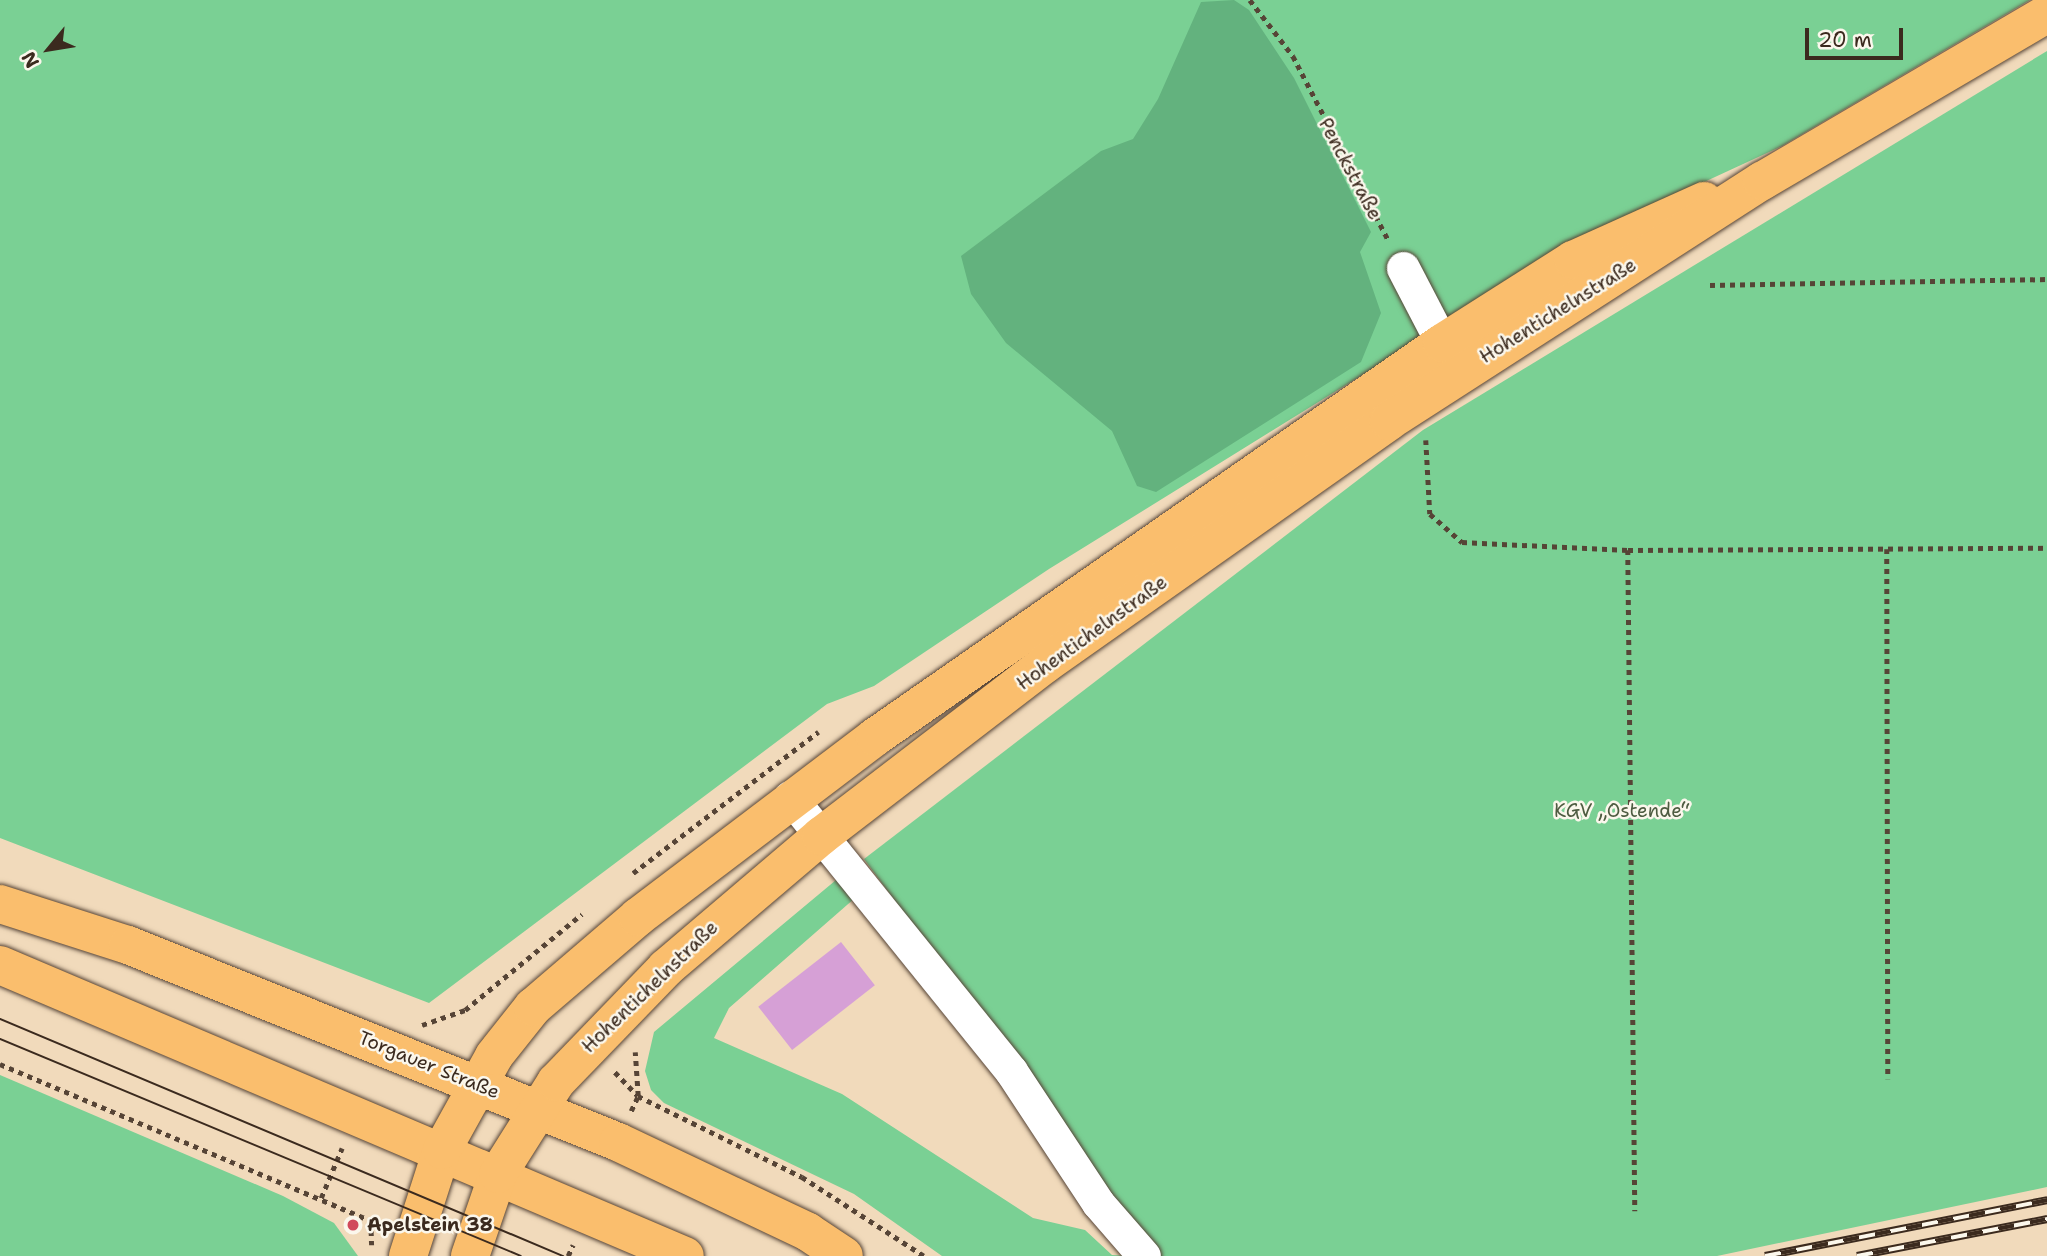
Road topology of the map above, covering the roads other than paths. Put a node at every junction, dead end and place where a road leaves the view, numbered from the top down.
1 (2047, 14) edge
2 (1762, 181) junction
3 (1403, 268) road end
4 (1443, 343) junction
5 (790, 797) junction
6 (821, 836) junction
7 (0, 904) edge
8 (0, 965) edge
9 (476, 1083) junction
10 (536, 1108) junction
11 (442, 1150) junction
12 (498, 1174) junction
13 (407, 1250) edge
14 (470, 1256) edge
15 (685, 1256) edge
16 (844, 1256) edge
17 (1144, 1256) edge

1 - 2 main road, Hohentichelnstraße
2 - 4 main road, Hohentichelnstraße
2 - 6 main road, Hohentichelnstraße
3 - 4 street
4 - 5 main road, Hohentichelnstraße
5 - 6 street
5 - 9 main road, Hohentichelnstraße
6 - 10 main road, Hohentichelnstraße
6 - 17 street
7 - 9 main road, Torgauer Straße
8 - 11 main road
9 - 10 main road, Torgauer Straße
9 - 11 main road, Hohentichelnstraße
10 - 12 main road, Hohentichelnstraße
10 - 16 main road, Torgauer Straße
11 - 12 main road
11 - 13 main road, Hohentichelnstraße
12 - 14 main road, Hohentichelnstraße
12 - 15 main road

